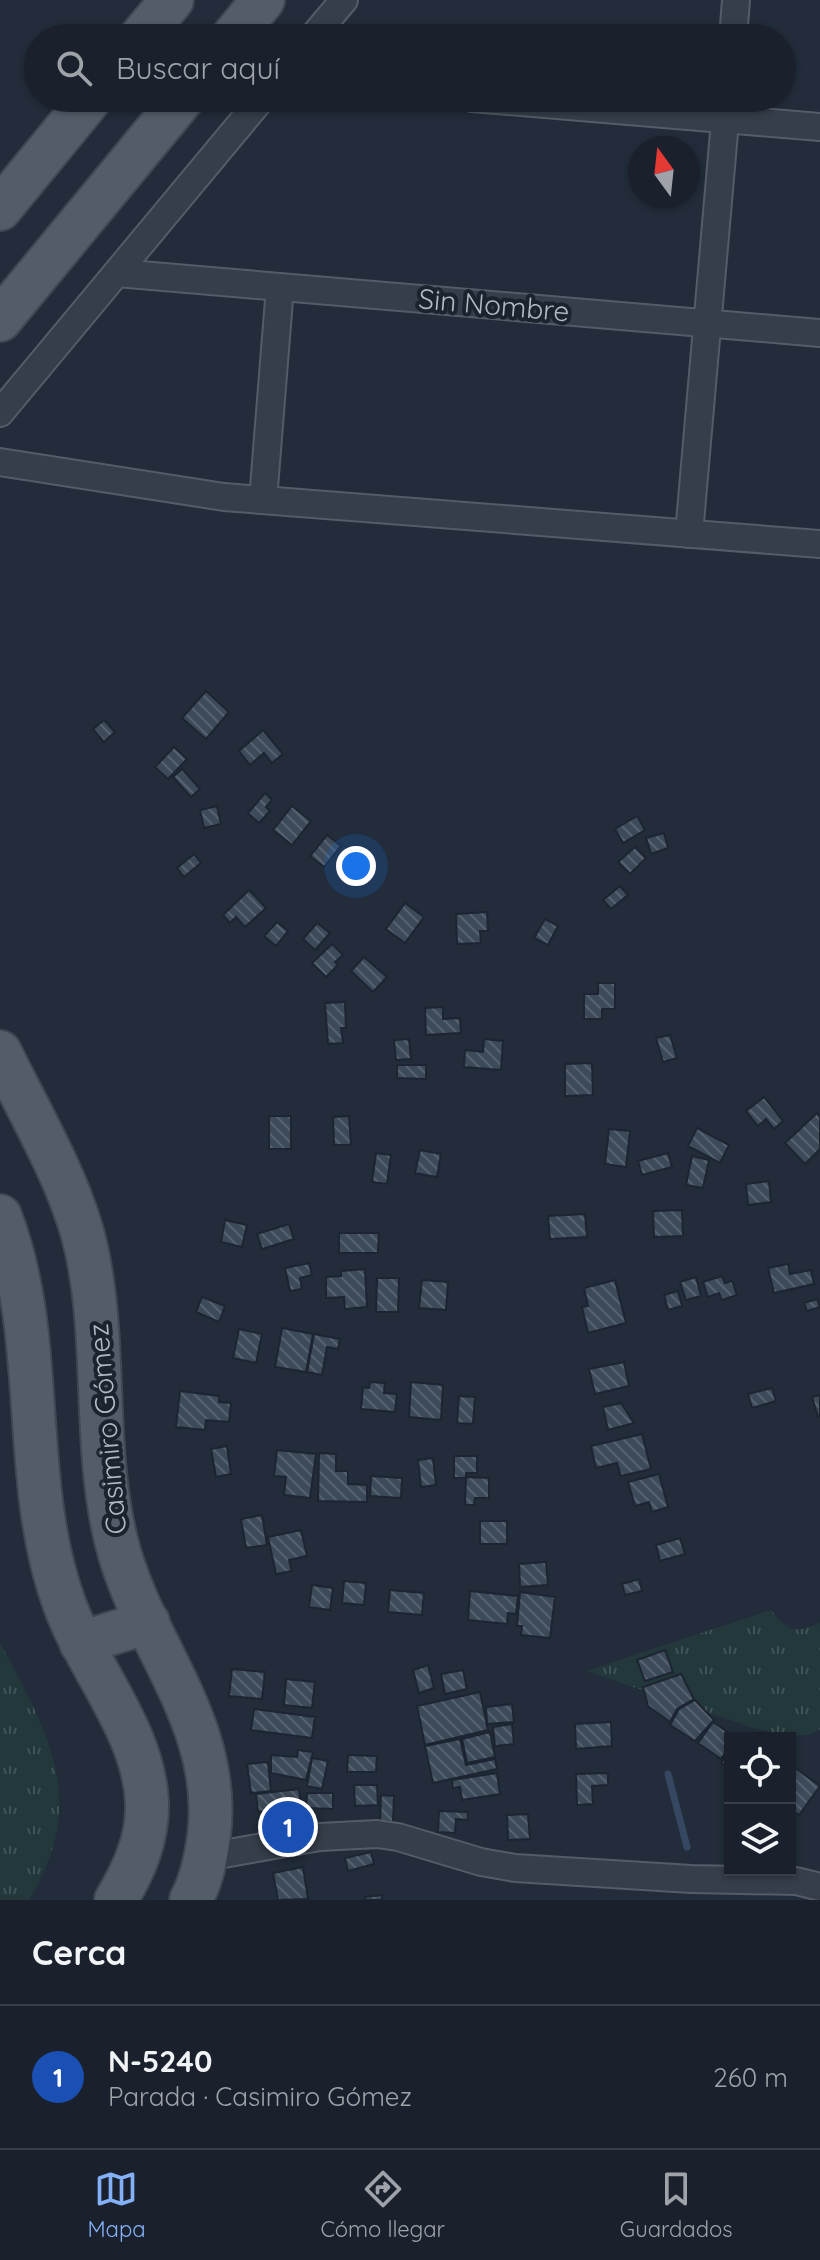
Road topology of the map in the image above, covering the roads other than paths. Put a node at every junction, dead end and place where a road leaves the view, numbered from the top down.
1 (172, 0) edge
2 (263, 0) edge
3 (344, 0) edge
4 (736, 0) edge
5 (152, 24) edge
6 (243, 24) edge
7 (324, 24) edge
8 (734, 24) edge
9 (80, 112) edge
10 (171, 112) edge
11 (250, 112) edge
12 (726, 112) edge
13 (746, 112) edge
14 (820, 127) edge
15 (0, 209) edge
16 (117, 273) junction
17 (280, 287) junction
18 (0, 320) edge
19 (708, 323) junction
20 (820, 333) edge
21 (0, 413) edge
22 (0, 462) edge
23 (263, 500) junction
24 (689, 534) junction
25 (820, 544) edge
26 (0, 1052) edge
27 (0, 1216) edge
28 (148, 1622) junction
29 (81, 1643) junction
30 (206, 1857) junction
31 (820, 1887) edge
32 (116, 1900) edge
33 (191, 1900) edge

1 - 5 main road
2 - 6 main road
3 - 7 street
4 - 8 street
9 - 15 main road
10 - 18 main road
11 - 16 street
12 - 19 street
13 - 14 street
16 - 17 street, Sin Nombre
16 - 21 street
17 - 19 street, Sin Nombre
17 - 23 street
19 - 20 street, Sin Nombre
19 - 24 street
22 - 23 street
23 - 24 street
24 - 25 street
26 - 28 main road, Casimiro Gómez
27 - 29 main road
28 - 29 main road
28 - 30 main road, Casimiro Gómez
29 - 32 main road
30 - 31 street
30 - 33 main road, Casimiro Gómez

